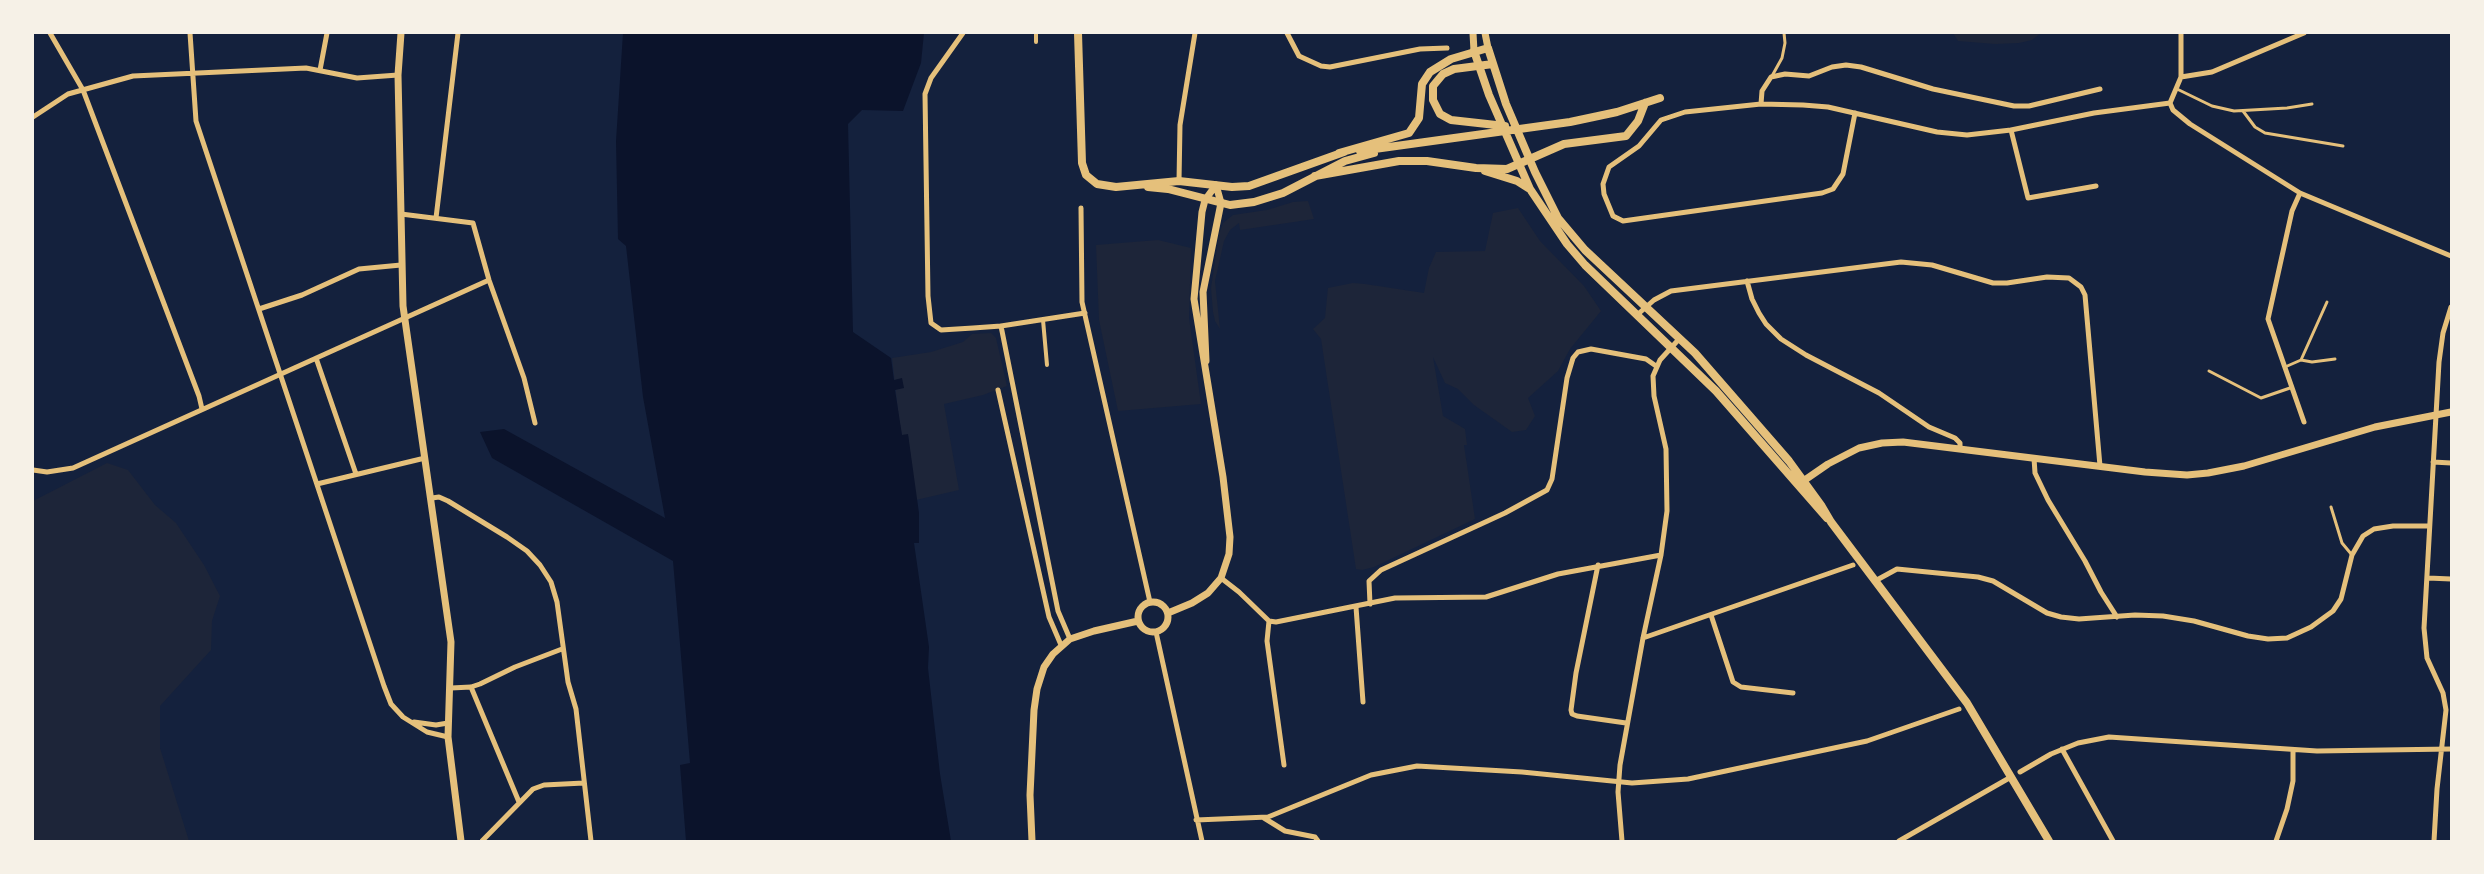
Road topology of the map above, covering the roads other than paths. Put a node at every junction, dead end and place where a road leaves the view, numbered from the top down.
1 (50, 33) edge
2 (190, 33) edge
3 (327, 33) edge
4 (401, 33) edge
5 (458, 33) edge
6 (963, 33) edge
7 (1036, 33) edge
8 (1078, 33) edge
9 (1195, 33) edge
10 (1287, 33) edge
11 (1473, 33) edge
12 (1485, 33) edge
13 (1784, 33) edge
14 (2181, 33) edge
15 (2304, 33) edge
16 (1036, 42) dead end
17 (1447, 48) dead end
18 (1488, 48) junction
19 (1474, 51) junction
20 (1492, 64) junction
21 (1478, 67) junction
22 (320, 70) junction
23 (192, 72) junction
24 (398, 75) junction
25 (1771, 77) junction
26 (2181, 77) junction
27 (2100, 89) dead end
28 (2177, 89) junction
29 (83, 90) junction
30 (1660, 98) dead end
31 (1645, 103) junction
32 (2170, 103) junction
33 (1761, 104) junction
34 (2312, 104) dead end
35 (2243, 111) junction
36 (1855, 113) junction
37 (33, 117) edge
38 (1523, 129) junction
39 (2011, 130) junction
40 (1396, 146) junction
41 (2343, 146) dead end
42 (1339, 153) junction
43 (1529, 159) junction
44 (1519, 165) junction
45 (1476, 168) junction
46 (1315, 176) junction
47 (1179, 181) junction
48 (1135, 185) junction
49 (1216, 185) junction
50 (2096, 186) dead end
51 (1530, 189) junction
52 (2300, 193) junction
53 (1205, 200) junction
54 (1221, 203) junction
55 (1081, 208) dead end
56 (401, 214) junction
57 (436, 218) junction
58 (2451, 256) edge
59 (401, 265) junction
60 (489, 280) junction
61 (1747, 280) junction
62 (2326, 302) dead end
63 (1645, 306) junction
64 (2451, 307) edge
65 (259, 309) junction
66 (1085, 313) junction
67 (1637, 315) junction
68 (405, 318) junction
69 (1043, 319) junction
70 (1001, 326) junction
71 (1680, 338) junction
72 (1671, 346) junction
73 (316, 358) junction
74 (2335, 359) dead end
75 (2301, 360) junction
76 (1047, 365) dead end
77 (1656, 366) junction
78 (2283, 368) junction
79 (1206, 369) junction
80 (2209, 371) dead end
81 (280, 374) junction
82 (2290, 388) junction
83 (998, 390) dead end
84 (202, 410) junction
85 (2451, 412) edge
86 (2436, 414) junction
87 (2304, 422) dead end
88 (535, 423) dead end
89 (1960, 449) junction
90 (425, 458) junction
91 (2034, 458) junction
92 (2433, 462) junction
93 (2451, 463) edge
94 (2100, 466) junction
95 (33, 470) edge
96 (356, 474) junction
97 (1801, 483) junction
98 (317, 484) junction
99 (432, 498) junction
100 (2331, 507) dead end
101 (2429, 526) junction
102 (1661, 555) junction
103 (2352, 555) junction
104 (1598, 565) junction
105 (1853, 565) dead end
106 (1221, 578) junction
107 (2428, 578) junction
108 (2451, 579) edge
109 (1875, 581) junction
110 (1150, 602) junction
111 (1370, 604) junction
112 (1356, 607) junction
113 (1168, 612) junction
114 (1711, 615) junction
115 (2117, 617) junction
116 (1138, 621) junction
117 (1269, 621) junction
118 (1156, 632) junction
119 (1643, 638) junction
120 (1070, 639) junction
121 (1061, 645) junction
122 (562, 648) junction
123 (471, 687) junction
124 (451, 688) junction
125 (1793, 693) dead end
126 (1363, 702) dead end
127 (1959, 709) dead end
128 (412, 722) junction
129 (448, 723) junction
130 (1626, 723) junction
131 (448, 737) junction
132 (2062, 749) junction
133 (2441, 749) junction
134 (2451, 749) edge
135 (2293, 750) junction
136 (1284, 765) dead end
137 (2020, 772) dead end
138 (2011, 777) junction
139 (1618, 781) junction
140 (584, 783) junction
141 (519, 802) junction
142 (1263, 817) junction
143 (1196, 820) junction
144 (1914, 834) junction
145 (461, 841) edge
146 (482, 841) edge
147 (591, 841) edge
148 (1032, 841) edge
149 (1202, 841) edge
150 (1318, 841) edge
151 (1622, 841) edge
152 (1899, 841) edge
153 (1918, 841) edge
154 (2049, 841) edge
155 (2113, 841) edge
156 (2276, 841) edge
157 (2434, 841) edge

1 - 29 street
2 - 23 street
3 - 22 street
4 - 24 street
5 - 57 street
6 - 70 street
7 - 16 street
8 - 48 main road
9 - 47 street
10 - 17 street
11 - 19 street
12 - 18 street
13 - 25 lane
14 - 26 street
15 - 26 street
18 - 19 main road
18 - 20 main road
19 - 21 main road
19 - 42 main road
20 - 21 main road
20 - 43 main road
21 - 38 main road
21 - 44 main road
22 - 23 street
22 - 24 street
23 - 29 street
23 - 65 street
24 - 56 street
25 - 27 street
25 - 33 street
26 - 28 street
28 - 32 street
28 - 35 lane
29 - 37 street
29 - 84 street
30 - 31 main road
31 - 38 main road
31 - 43 main road
32 - 39 street
32 - 52 street
33 - 36 street
33 - 36 street
34 - 35 lane
35 - 41 lane
36 - 39 street
38 - 40 main road
39 - 50 street
40 - 42 main road
40 - 46 main road
42 - 49 main road
43 - 44 main road
43 - 63 main road
44 - 45 main road
44 - 51 main road
45 - 46 main road
45 - 51 main road
46 - 54 main road
47 - 48 main road
47 - 49 main road
48 - 53 main road
49 - 53 street
49 - 54 street
51 - 67 main road
52 - 58 street
52 - 78 street
53 - 54 main road
53 - 79 street
54 - 79 street
55 - 66 street
56 - 57 street
56 - 59 street
57 - 60 street
59 - 65 street
59 - 68 street
60 - 68 street
60 - 88 street
61 - 63 street
61 - 89 street
61 - 94 street
62 - 75 lane
63 - 67 street
63 - 71 main road
64 - 86 street
65 - 81 street
66 - 69 street
66 - 110 street
67 - 72 main road
68 - 73 street
68 - 90 street
69 - 70 street
69 - 76 street
70 - 120 street
71 - 72 street
71 - 97 main road
72 - 77 street
72 - 97 main road
73 - 81 street
73 - 96 street
74 - 75 lane
75 - 78 lane
77 - 102 street
77 - 111 street
78 - 82 street
79 - 106 street
80 - 82 lane
81 - 84 street
81 - 98 street
82 - 87 street
83 - 121 street
84 - 95 street
85 - 86 street
86 - 92 street
86 - 94 street
89 - 91 street
89 - 97 street
90 - 96 street
90 - 99 street
91 - 94 street
91 - 115 street
92 - 93 street
92 - 101 street
96 - 98 street
97 - 109 main road
98 - 128 street
99 - 122 street
99 - 124 street
100 - 103 lane
101 - 103 street
101 - 107 street
102 - 104 street
102 - 119 street
103 - 115 street
104 - 111 street
104 - 130 street
105 - 114 street
106 - 113 street
106 - 117 street
107 - 108 street
107 - 133 street
109 - 115 street
109 - 138 main road
110 - 113 street
110 - 116 street
111 - 112 street
112 - 117 street
112 - 126 street
113 - 118 street
114 - 119 street
114 - 125 street
116 - 118 street
116 - 120 street
117 - 136 street
118 - 143 street
119 - 130 street
120 - 121 street
121 - 148 street
122 - 123 street
122 - 140 street
123 - 124 street
123 - 141 street
124 - 129 street
127 - 139 street
128 - 129 street
128 - 131 street
129 - 131 street
130 - 139 street
131 - 145 street
132 - 135 street
132 - 137 street
132 - 155 street
133 - 134 street
133 - 135 street
133 - 157 street
135 - 156 street
138 - 144 street
138 - 154 main road
139 - 142 street
139 - 151 street
140 - 141 street
140 - 147 street
141 - 146 street
142 - 143 street
142 - 150 street
143 - 149 street
144 - 152 street
144 - 153 street

